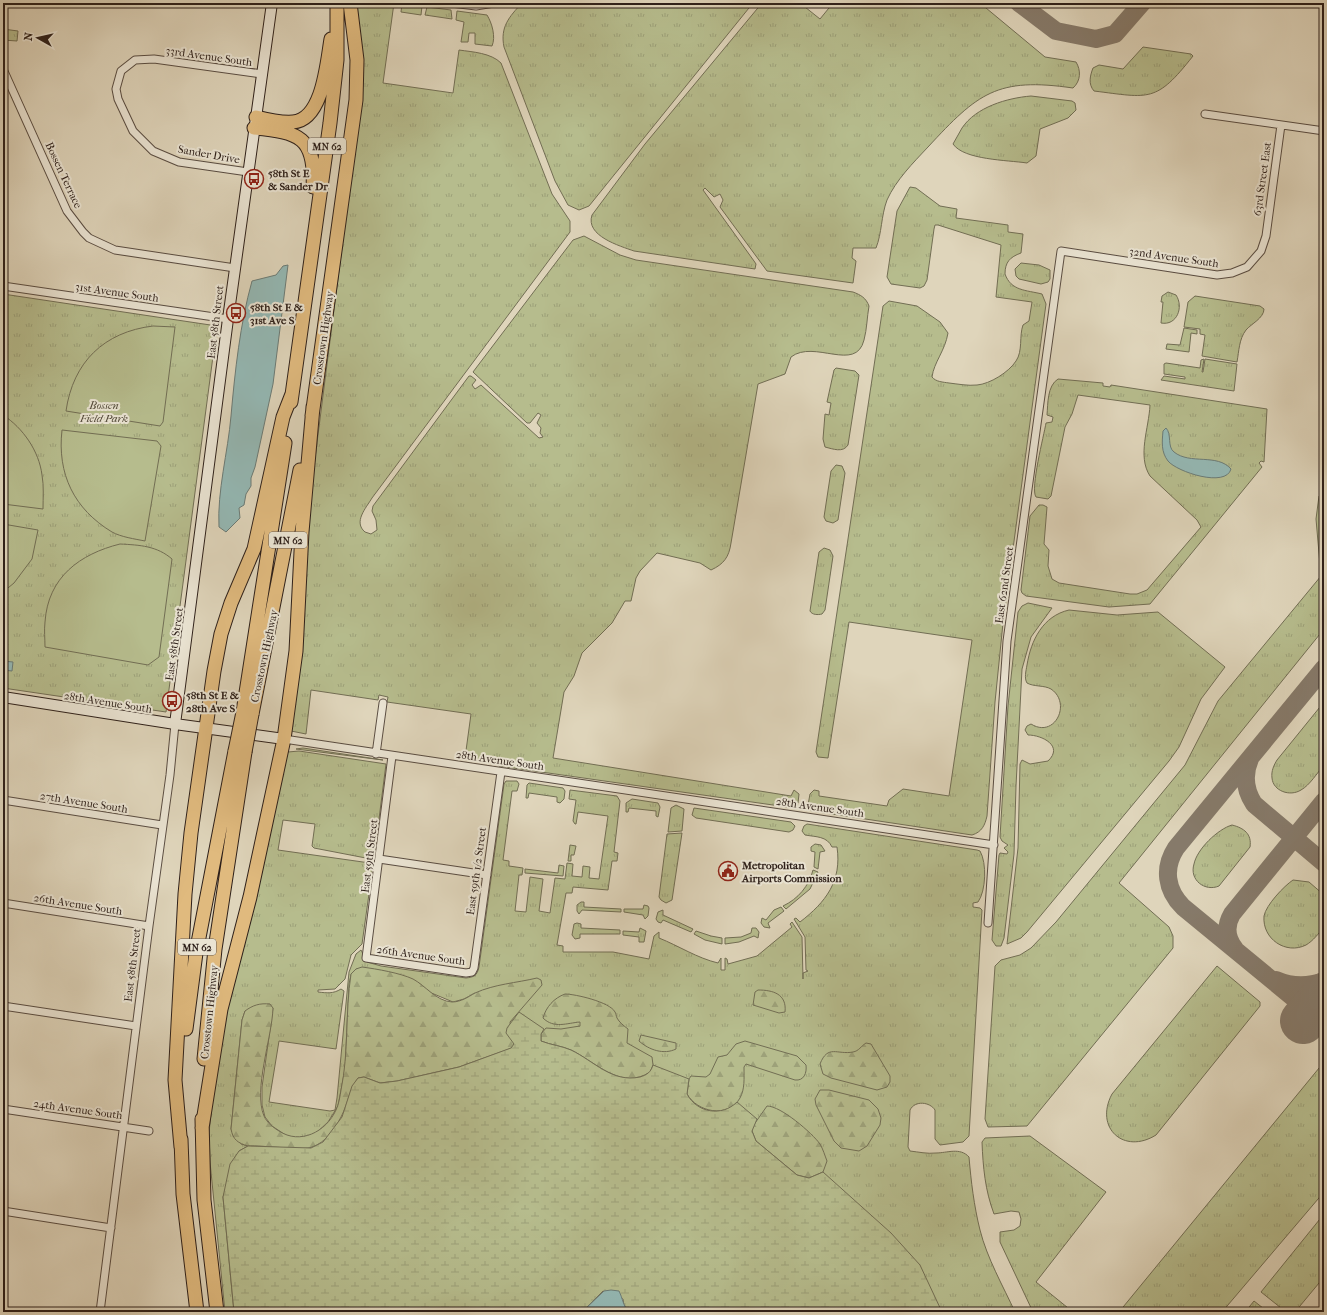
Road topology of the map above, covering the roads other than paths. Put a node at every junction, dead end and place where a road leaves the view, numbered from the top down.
1 (272, 3) edge
2 (350, 3) edge
3 (451, 3) edge
4 (494, 3) edge
5 (337, 6) edge
6 (154, 60) joint
7 (3, 69) edge
8 (262, 74) junction
9 (1205, 114) dead end
10 (255, 122) junction
11 (1281, 125) junction
12 (1324, 131) edge
13 (248, 172) junction
14 (1266, 236) joint
15 (1061, 251) joint
16 (235, 268) junction
17 (307, 283) junction
18 (3, 286) edge
19 (228, 320) junction
20 (292, 394) junction
21 (313, 407) junction
22 (3, 697) edge
23 (383, 703) dead end
24 (248, 713) junction
25 (175, 724) junction
26 (206, 729) junction
27 (284, 739) junction
28 (240, 751) junction
29 (376, 754) junction
30 (392, 756) junction
31 (500, 772) junction
32 (3, 800) edge
33 (162, 825) junction
34 (994, 845) junction
35 (379, 859) junction
36 (487, 875) junction
37 (3, 903) edge
38 (988, 923) dead end
39 (149, 926) junction
40 (366, 958) joint
41 (472, 972) joint
42 (3, 1006) edge
43 (136, 1026) junction
44 (3, 1109) edge
45 (124, 1127) junction
46 (202, 1128) junction
47 (149, 1131) dead end
48 (181, 1147) junction
49 (3, 1211) edge
50 (111, 1228) junction
51 (3, 1311) edge
52 (8, 1312) edge
53 (100, 1312) edge
54 (197, 1312) edge
55 (217, 1312) edge

1 - 8 street, East 58th Street
2 - 21 highway, Crosstown Highway / MN 62
3 - 4 street
5 - 10 highway
5 - 17 highway, Crosstown Highway / MN 62
6 - 8 street, 33rd Avenue South
6 - 13 street, Sander Drive
7 - 16 street, Bossen Terrace
8 - 10 street, East 58th Street
9 - 11 street
10 - 13 street, East 58th Street
10 - 17 highway
11 - 12 street
11 - 14 street, 63rd Street East
13 - 16 street, East 58th Street
14 - 15 street, 32nd Avenue South
15 - 34 street, East 62nd Street
16 - 19 street, East 58th Street
17 - 20 highway, Crosstown Highway / MN 62
18 - 19 street, 31st Avenue South
19 - 25 street, East 58th Street
20 - 24 highway, Crosstown Highway / MN 62
20 - 26 highway
21 - 24 highway, Crosstown Highway / MN 62
21 - 27 highway
22 - 25 street, 28th Avenue South
23 - 29 street
24 - 28 highway, Crosstown Highway / MN 62, bridge
25 - 26 street, 28th Avenue South
25 - 33 street, East 58th Street
26 - 27 street, 28th Avenue South
26 - 48 highway
27 - 29 street, 28th Avenue South
27 - 46 highway
28 - 46 highway, Crosstown Highway / MN 62
28 - 48 highway, Crosstown Highway / MN 62
29 - 30 street, 28th Avenue South
30 - 31 street, 28th Avenue South
30 - 35 street, East 59th Street
31 - 34 street, 28th Avenue South
31 - 36 street, East 59th 1/2 Street
32 - 33 street, 27th Avenue South
33 - 39 street, East 58th Street
34 - 38 street, East 62nd Street
35 - 36 street
35 - 40 street, East 59th Street
36 - 41 street, East 59th 1/2 Street
37 - 39 street, 26th Avenue South
39 - 43 street, East 58th Street
40 - 41 street, 26th Avenue South
42 - 43 street
43 - 45 street, East 58th Street
44 - 45 street, 24th Avenue South
45 - 47 street, 24th Avenue South
45 - 50 street, East 58th Street
46 - 55 highway, Crosstown Highway / MN 62
48 - 54 highway, Crosstown Highway / MN 62
49 - 50 street
50 - 53 street, East 58th Street
51 - 52 street

